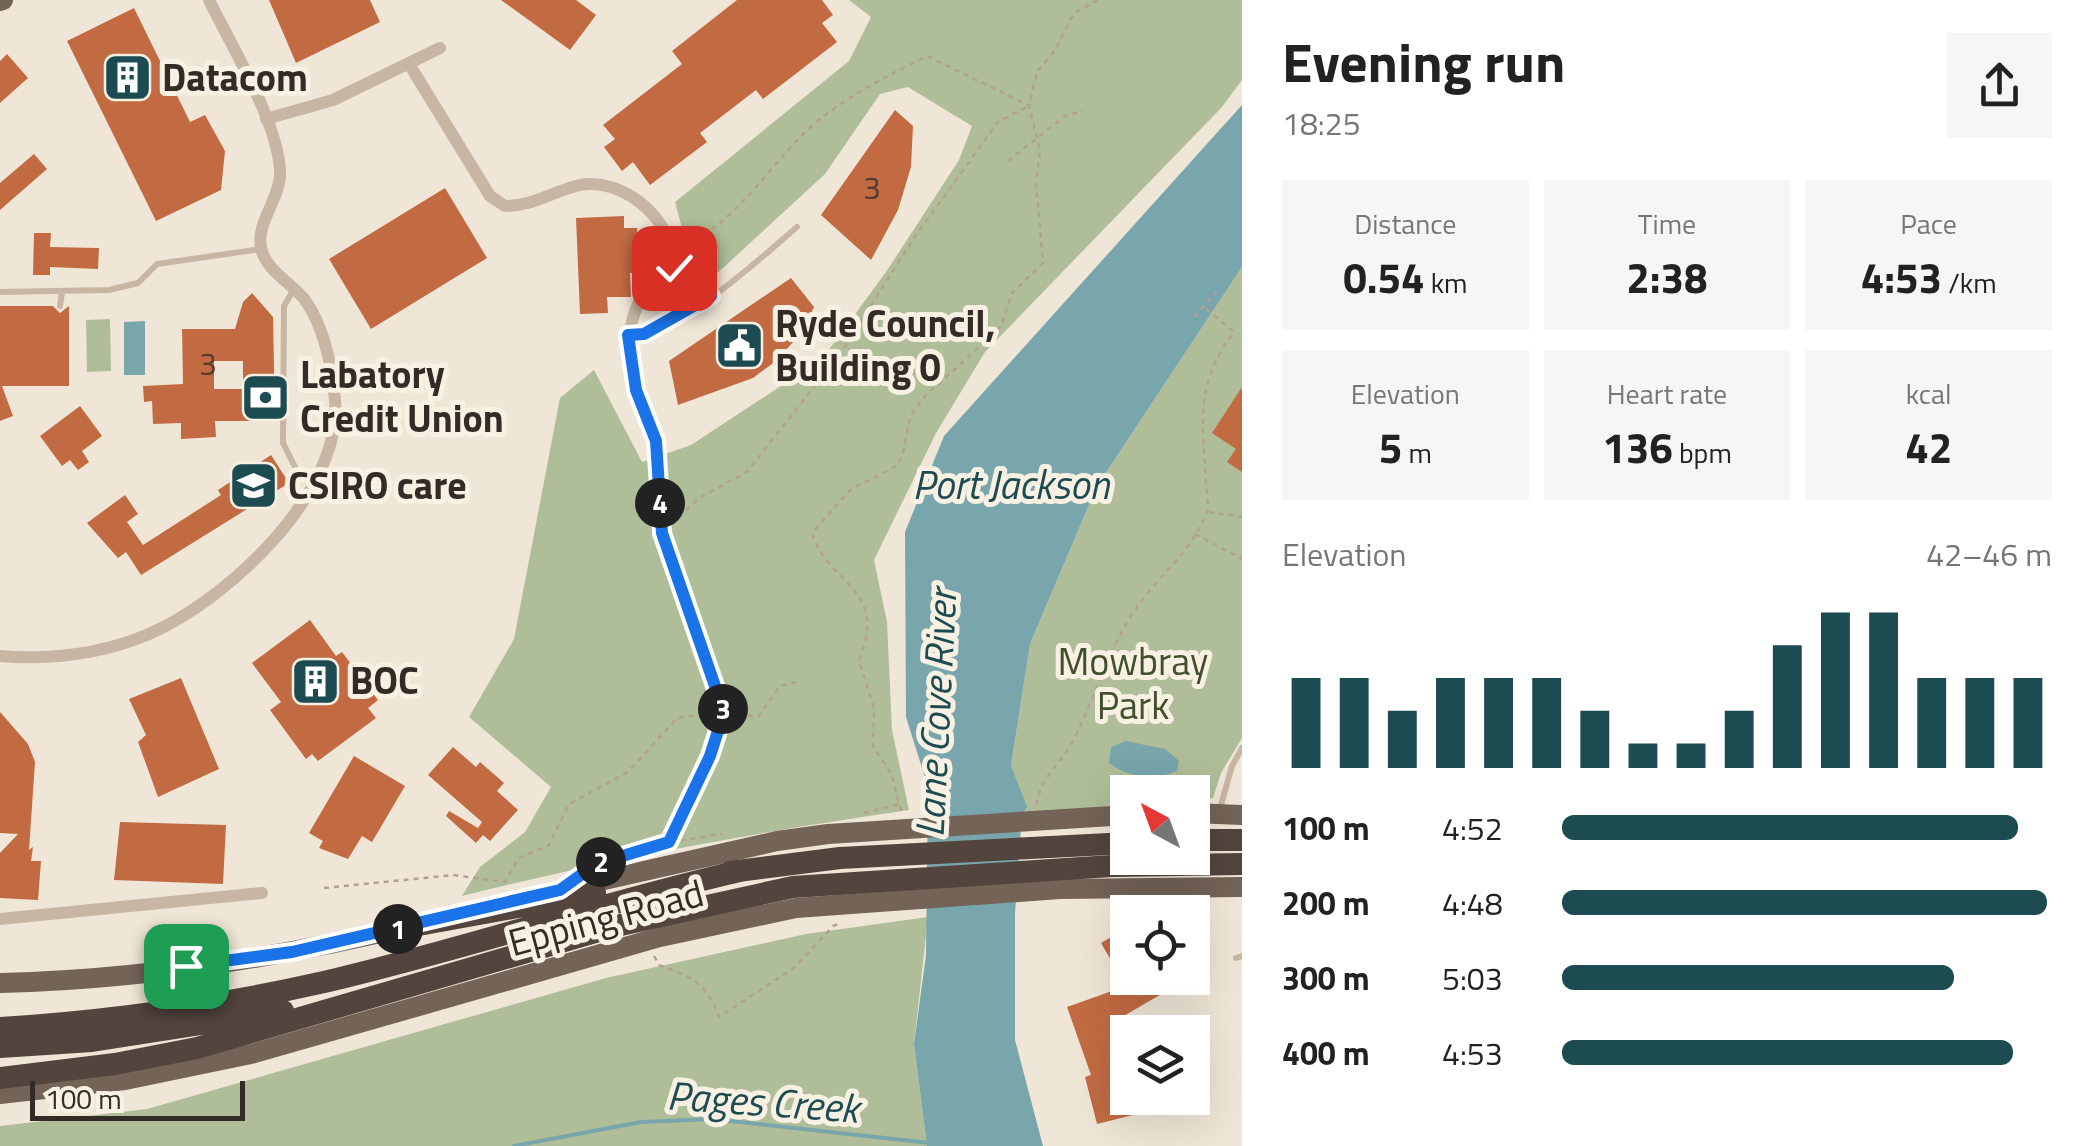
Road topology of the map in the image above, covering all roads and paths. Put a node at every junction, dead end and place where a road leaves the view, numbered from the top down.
1 (209, 0) edge
2 (1098, 0) edge
3 (440, 48) dead end
4 (410, 64) junction
5 (1028, 106) junction
6 (1083, 110) dead end
7 (266, 120) junction
8 (1039, 137) junction
9 (1008, 161) dead end
10 (797, 227) dead end
11 (261, 249) junction
12 (671, 252) junction
13 (674, 268) dead end
14 (294, 290) junction
15 (0, 292) edge
16 (62, 292) junction
17 (1216, 292) dead end
18 (711, 296) junction
19 (60, 306) dead end
20 (1202, 306) junction
21 (1194, 318) dead end
22 (1234, 332) junction
23 (628, 335) junction
24 (1242, 335) edge
25 (629, 363) joint
26 (312, 485) junction
27 (1208, 512) junction
28 (1242, 516) edge
29 (662, 533) junction
30 (1194, 534) junction
31 (1242, 559) edge
32 (0, 656) edge
33 (800, 682) dead end
34 (724, 712) junction
35 (1242, 748) edge
36 (1038, 812) dead end
37 (1210, 814) edge
38 (1218, 814) junction
39 (1242, 815) edge
40 (1110, 817) edge
41 (873, 821) junction
42 (1210, 840) edge
43 (1242, 840) edge
44 (1110, 850) edge
45 (596, 864) dead end
46 (1242, 864) edge
47 (1060, 868) junction
48 (744, 870) junction
49 (894, 878) junction
50 (1242, 887) edge
51 (324, 888) dead end
52 (262, 894) dead end
53 (0, 918) edge
54 (847, 920) dead end
55 (402, 928) junction
56 (653, 953) dead end
57 (0, 983) edge
58 (399, 988) junction
59 (0, 1028) edge
60 (0, 1047) edge
61 (0, 1078) edge
62 (0, 1094) edge

1 - 7 street
2 - 5 path
3 - 4 street
4 - 7 street
4 - 12 street
5 - 8 path
5 - 12 path
5 - 29 path
6 - 8 path
7 - 11 street
8 - 9 path
8 - 41 path
10 - 18 lane
11 - 14 street
11 - 16 lane
12 - 23 street
13 - 18 path
14 - 26 lane
14 - 26 street
15 - 16 lane
16 - 19 lane
17 - 20 path
18 - 23 lane
20 - 21 path
20 - 22 path
22 - 24 path
22 - 27 path
23 - 25 street
25 - 29 path
26 - 32 street
27 - 28 path
27 - 30 path
29 - 34 path
30 - 31 path
30 - 36 path
33 - 34 path
34 - 45 path
34 - 51 path
35 - 38 lane
37 - 38 main road
38 - 39 main road
40 - 41 main road, Epping Road
41 - 55 main road, Epping Road
42 - 43 highway
44 - 47 highway
46 - 47 highway
47 - 49 highway
47 - 50 main road
48 - 49 highway
48 - 55 highway
48 - 59 highway
49 - 58 highway
49 - 62 main road, Epping Road
52 - 53 street
54 - 56 path
55 - 57 main road, Epping Road
58 - 60 highway
58 - 61 highway

